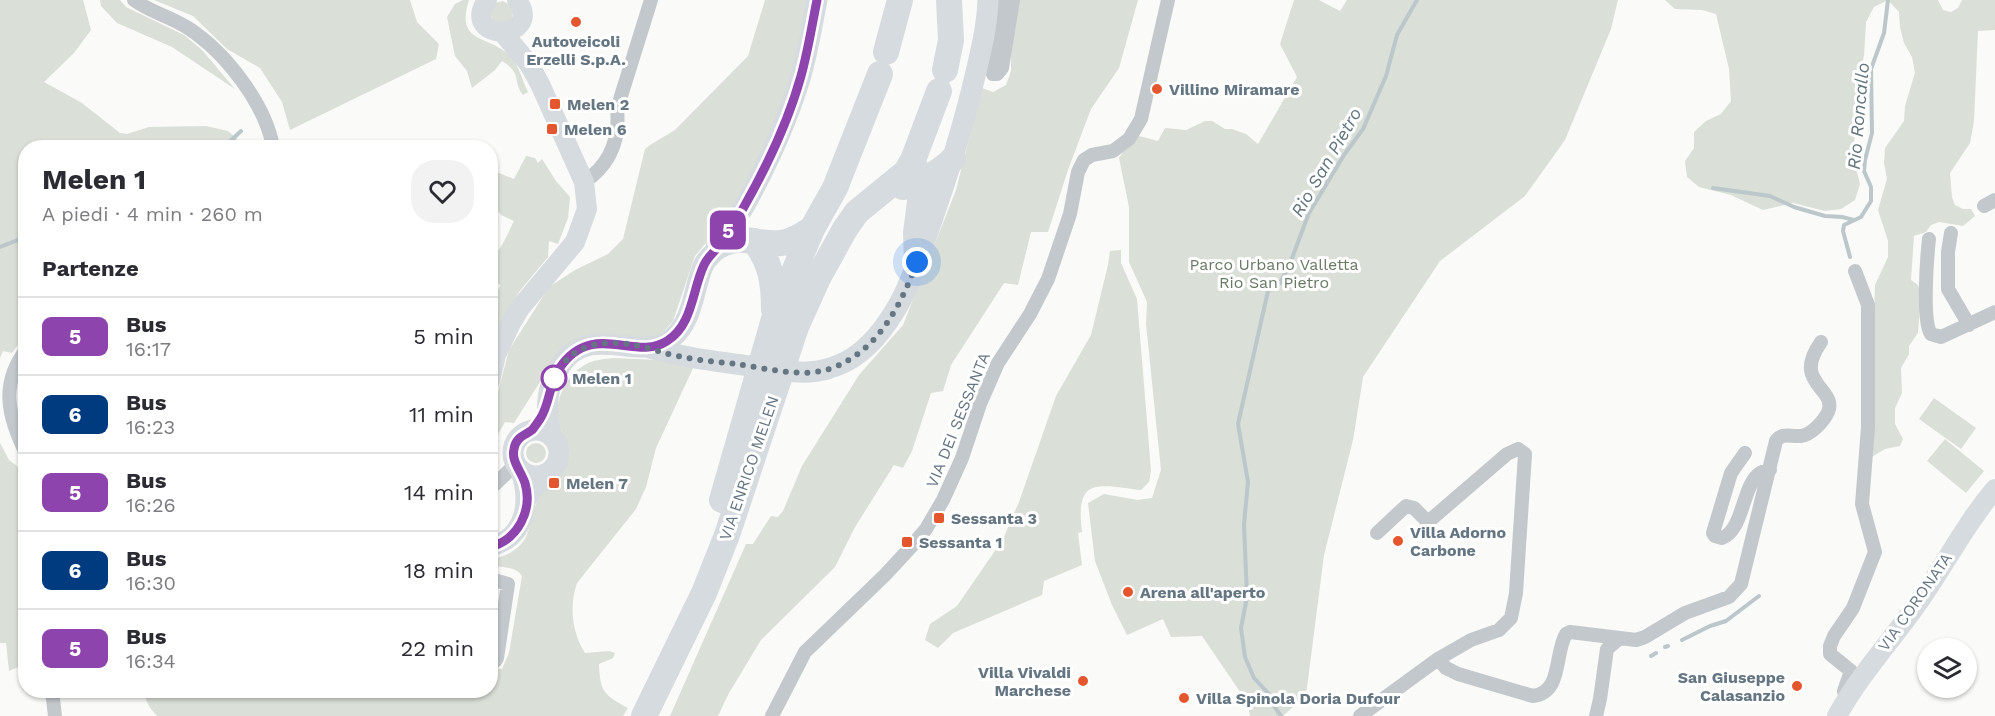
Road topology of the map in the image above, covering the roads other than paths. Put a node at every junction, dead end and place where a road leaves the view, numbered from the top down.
1 (134, 0) edge
2 (486, 0) edge
3 (517, 0) edge
4 (651, 0) edge
5 (817, 0) edge
6 (900, 0) edge
7 (949, 0) edge
8 (988, 0) edge
9 (1002, 0) edge
10 (1013, 0) edge
11 (1168, 0) edge
12 (511, 29) junction
13 (271, 140) edge
14 (954, 159) junction
15 (916, 171) junction
16 (584, 182) junction
17 (812, 229) junction
18 (1951, 233) dead end
19 (1929, 239) dead end
20 (754, 241) junction
21 (719, 246) junction
22 (917, 262) junction
23 (1855, 271) dead end
24 (1995, 312) edge
25 (774, 319) junction
26 (1969, 325) junction
27 (1821, 342) dead end
28 (646, 347) junction
29 (498, 351) edge
30 (18, 361) edge
31 (546, 408) junction
32 (531, 431) junction
33 (18, 437) edge
34 (552, 437) junction
35 (1745, 453) dead end
36 (518, 467) junction
37 (1770, 470) junction
38 (549, 473) junction
39 (498, 483) edge
40 (1995, 489) edge
41 (526, 506) junction
42 (1377, 533) dead end
43 (498, 544) edge
44 (498, 581) edge
45 (1620, 638) junction
46 (498, 658) edge
47 (1438, 659) junction
48 (53, 698) edge
49 (1848, 699) junction
50 (56, 716) edge
51 (625, 716) edge
52 (644, 716) edge
53 (772, 716) edge
54 (1360, 716) edge
55 (1596, 716) edge
56 (1837, 716) edge

1 - 13 street
2 - 12 street
3 - 12 street
4 - 16 street
5 - 21 main road
6 - 17 highway
7 - 15 highway
8 - 14 main road
9 - 10 street
11 - 53 street, VIA DEI SESSANTA
12 - 16 street
14 - 15 highway
14 - 22 main road
15 - 22 highway
15 - 52 highway, VIA ENRICO MELEN
16 - 29 street
17 - 20 highway
17 - 25 highway
18 - 26 street
19 - 26 street
20 - 21 highway
20 - 25 highway
21 - 28 main road
22 - 28 main road
23 - 49 street
24 - 26 street
25 - 51 highway, VIA ENRICO MELEN
27 - 37 street
28 - 31 main road
30 - 33 street
31 - 32 main road
31 - 34 main road
32 - 34 main road
32 - 36 main road
34 - 38 main road
35 - 37 street
36 - 38 main road
36 - 39 street
36 - 41 street
37 - 45 street
38 - 41 street
40 - 49 street, VIA CORONATA
41 - 43 street
42 - 47 street
44 - 46 street
45 - 47 street
45 - 55 street
47 - 54 street
48 - 50 street
49 - 56 street, VIA CORONATA

